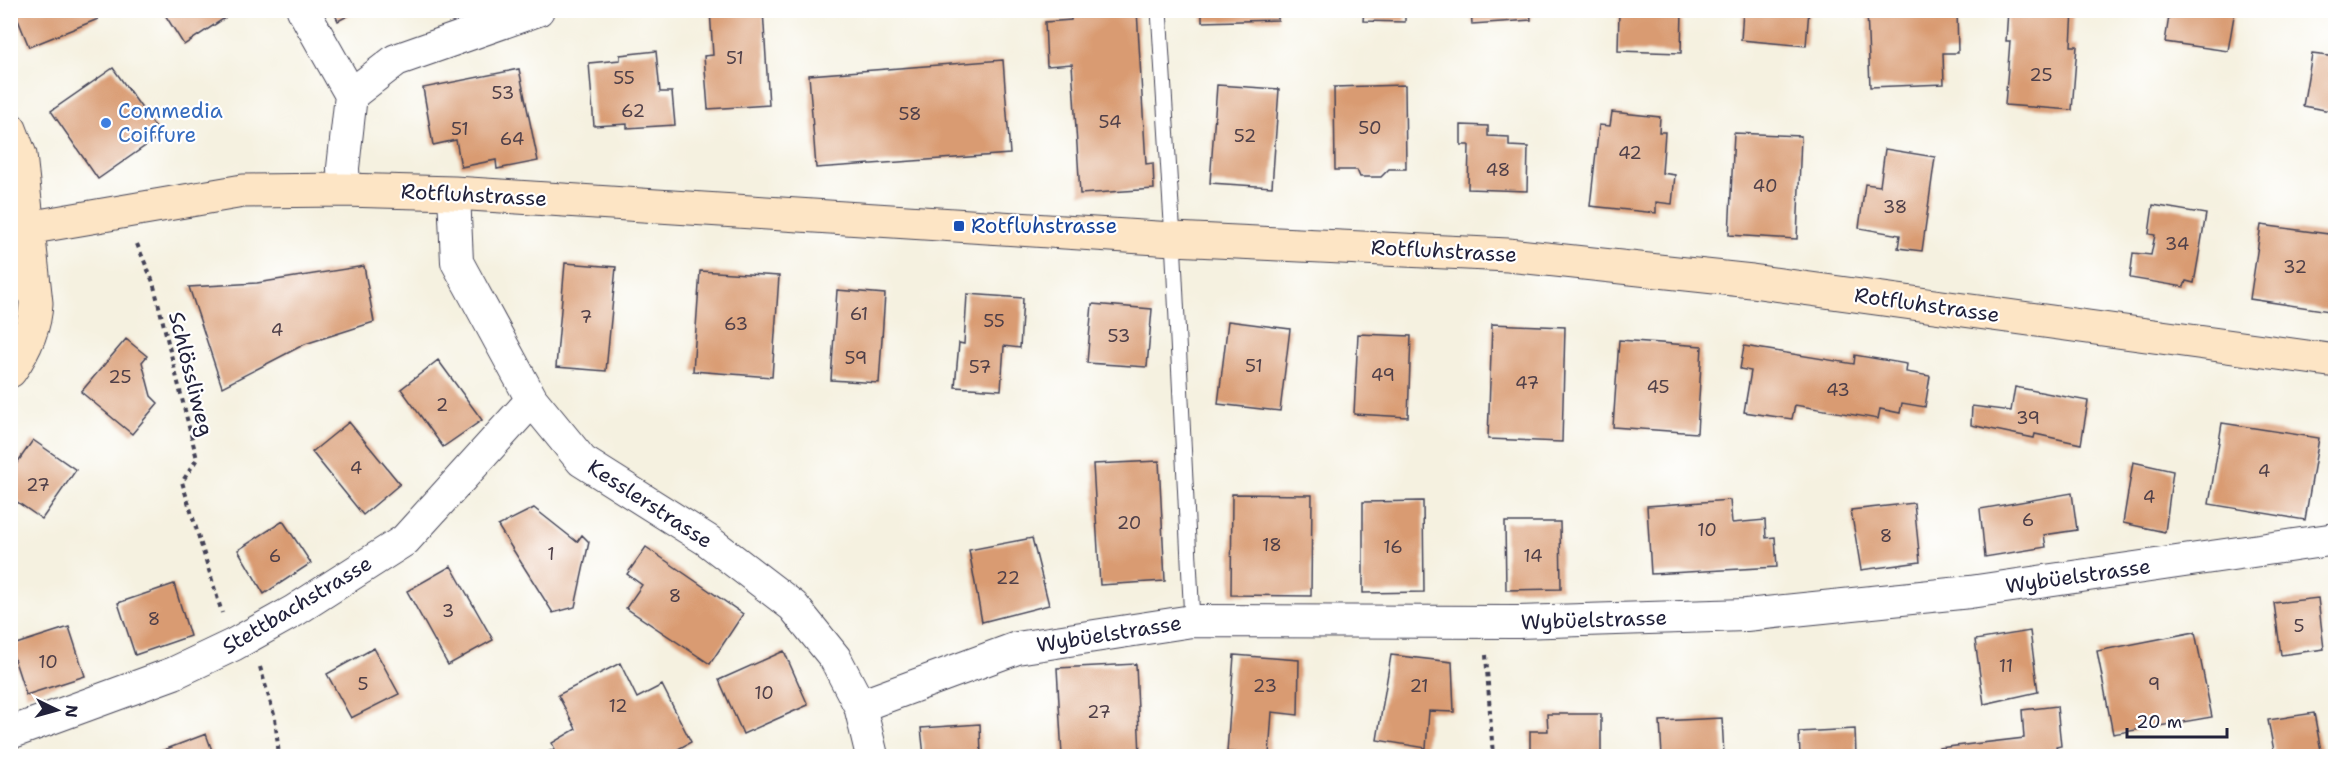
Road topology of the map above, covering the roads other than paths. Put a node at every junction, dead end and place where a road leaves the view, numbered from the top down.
1 (303, 10) edge
2 (538, 10) edge
3 (1159, 10) edge
4 (351, 94) junction
5 (10, 129) edge
6 (344, 190) junction
7 (454, 193) junction
8 (20, 230) edge
9 (1173, 239) junction
10 (2336, 361) edge
11 (10, 371) edge
12 (532, 400) junction
13 (2336, 539) edge
14 (1192, 621) junction
15 (861, 706) junction
16 (10, 733) edge
17 (872, 756) edge

1 - 4 street
2 - 4 street
3 - 9 lane
4 - 6 street
5 - 8 main road
6 - 7 main road, Rotfluhstrasse
6 - 8 main road, Rotfluhstrasse
7 - 9 main road, Rotfluhstrasse
7 - 12 street, Kesslerstrasse
8 - 11 main road
9 - 10 main road, Rotfluhstrasse
9 - 14 lane
12 - 15 street, Kesslerstrasse
12 - 16 street, Stettbachstrasse
13 - 14 street, Wybüelstrasse
14 - 15 street, Wybüelstrasse
15 - 17 street, Kesslerstrasse

